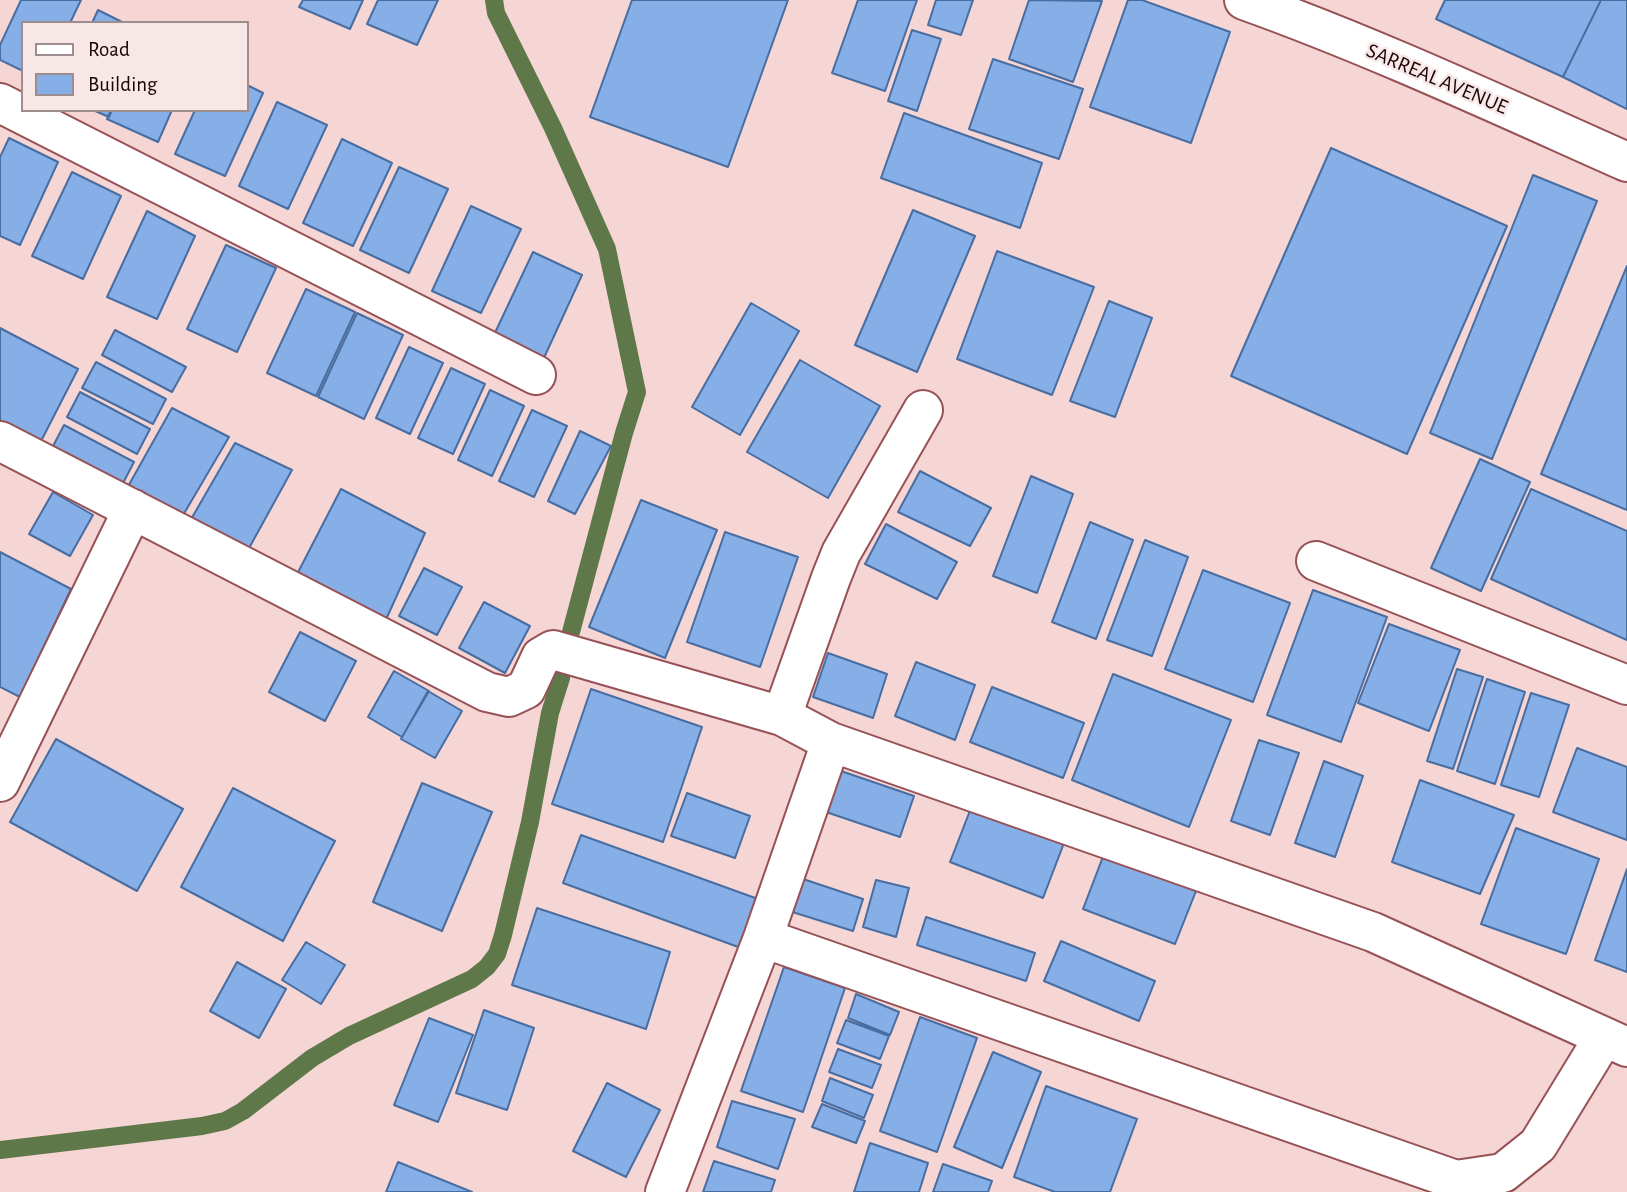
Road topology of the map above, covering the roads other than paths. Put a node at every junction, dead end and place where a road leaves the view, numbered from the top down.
1 (1244, 0) edge
2 (0, 103) edge
3 (1627, 162) edge
4 (536, 374) dead end
5 (923, 410) dead end
6 (0, 441) edge
7 (133, 509) junction
8 (1316, 561) dead end
9 (1627, 685) edge
10 (782, 716) junction
11 (831, 742) junction
12 (0, 782) edge
13 (763, 938) junction
14 (1616, 1042) edge
15 (665, 1192) edge

1 - 3 street, SARREAL AVENUE
2 - 4 street
5 - 10 street
6 - 7 street
7 - 10 street
7 - 12 street
8 - 9 street
10 - 11 street
11 - 13 street
11 - 14 street
13 - 14 street
13 - 15 street

